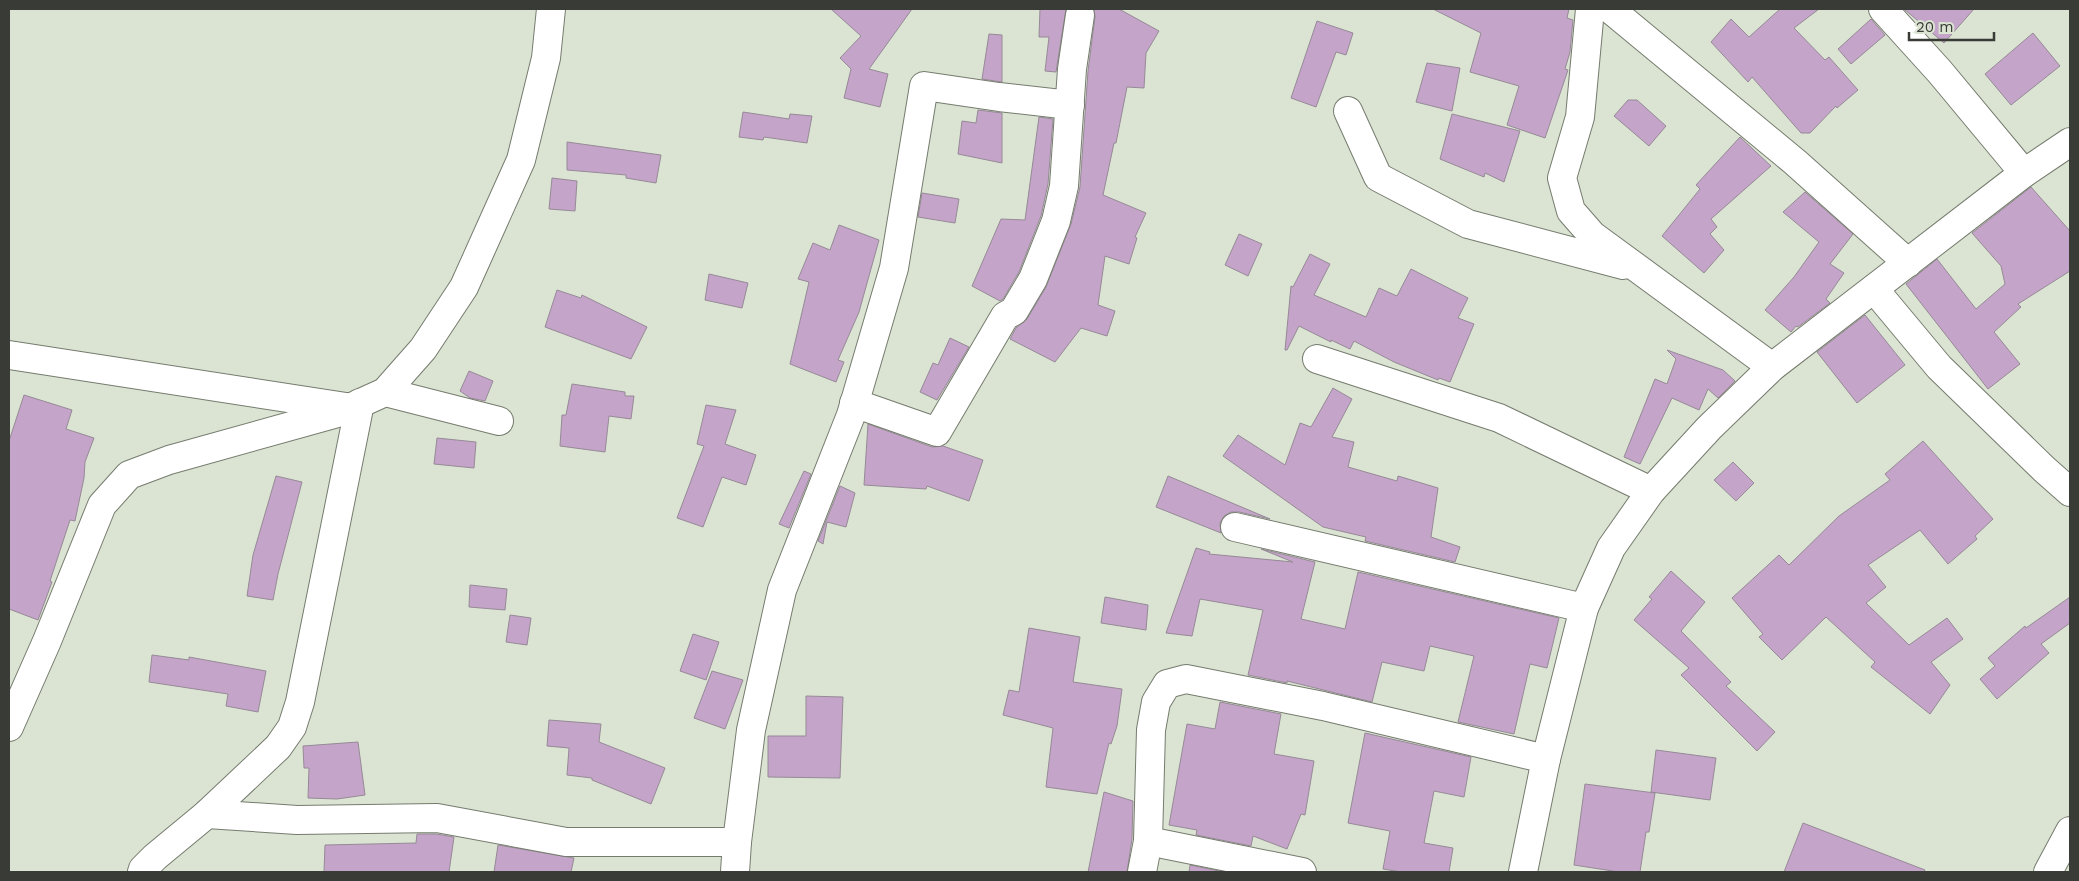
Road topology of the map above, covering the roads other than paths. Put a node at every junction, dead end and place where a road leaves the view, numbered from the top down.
1 (551, 9) edge
2 (1590, 9) edge
3 (1610, 9) edge
4 (1882, 9) edge
5 (1080, 15) dead end
6 (1070, 105) junction
7 (1348, 110) dead end
8 (2070, 142) edge
9 (2024, 172) junction
10 (1908, 263) junction
11 (1637, 269) junction
12 (1874, 289) junction
13 (9, 355) edge
14 (1317, 359) dead end
15 (1772, 366) junction
16 (385, 392) junction
17 (854, 403) junction
18 (355, 406) junction
19 (499, 421) dead end
20 (1651, 491) junction
21 (2070, 492) edge
22 (1235, 527) dead end
23 (1584, 608) junction
24 (9, 727) edge
25 (1546, 759) junction
26 (207, 814) junction
27 (2070, 831) edge
28 (1148, 841) junction
29 (737, 842) junction
30 (142, 872) edge
31 (735, 872) edge
32 (1142, 872) edge
33 (1302, 872) edge
34 (1523, 872) edge
35 (2048, 872) edge

1 - 16 street
2 - 11 street
3 - 10 street
4 - 9 street
5 - 6 street
6 - 17 street
6 - 17 street
7 - 11 street
8 - 9 street
9 - 10 street
10 - 12 street
11 - 15 street
12 - 15 street
12 - 21 street
13 - 18 street
14 - 20 street
15 - 20 street
16 - 18 street
16 - 19 street
17 - 29 street
18 - 24 street
18 - 26 street
20 - 23 street
22 - 23 street
23 - 25 street
25 - 28 street
25 - 34 street
26 - 29 street
26 - 30 street
27 - 35 street
28 - 32 street
28 - 33 street
29 - 31 street

